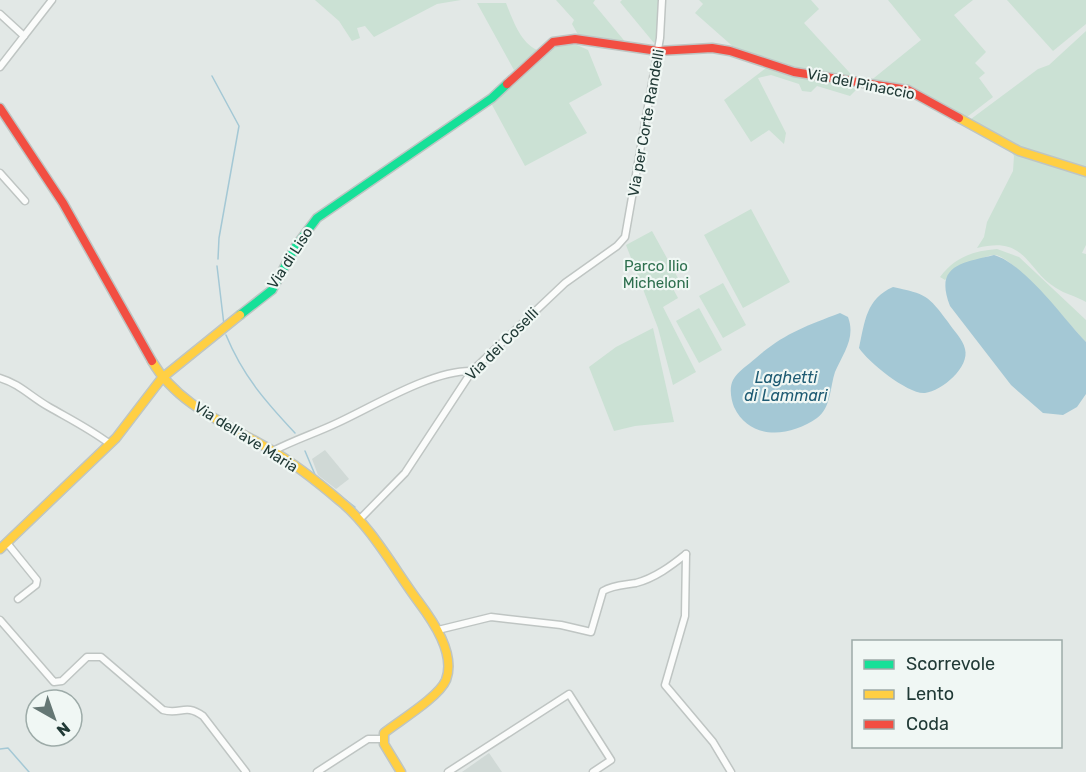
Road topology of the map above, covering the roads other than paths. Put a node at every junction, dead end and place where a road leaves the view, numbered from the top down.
1 (52, 0) edge
2 (662, 0) edge
3 (0, 14) edge
4 (24, 36) junction
5 (658, 51) junction
6 (0, 67) edge
7 (0, 108) edge
8 (1086, 172) edge
9 (0, 173) edge
10 (25, 201) dead end
11 (621, 243) joint
12 (472, 371) junction
13 (0, 378) edge
14 (162, 378) junction
15 (110, 444) junction
16 (273, 451) junction
17 (359, 520) junction
18 (3, 546) edge
19 (18, 599) dead end
20 (0, 620) edge
21 (438, 630) junction
22 (383, 739) junction
23 (246, 772) edge
24 (317, 772) edge
25 (401, 772) edge
26 (448, 772) edge
27 (593, 772) edge
28 (731, 772) edge

1 - 4 street
2 - 5 street, Via per Corte Randelli
3 - 4 street
4 - 6 street
5 - 8 street, Via del Pinaccio
5 - 11 street, Via per Corte Randelli
5 - 14 street, Via di Liso
7 - 14 street, Via dell'ave Maria
9 - 10 street
11 - 12 street, Via dei Coselli
12 - 16 street
12 - 17 street, Via dei Coselli
13 - 15 street
14 - 15 street, Via di Liso
14 - 16 street, Via dell'ave Maria
15 - 18 street, Via di Liso
16 - 17 street, Via dell'ave Maria
17 - 21 street, Via dell'ave Maria
18 - 19 street
20 - 23 street
21 - 22 street, Via dell'ave Maria
21 - 28 street
22 - 24 street
22 - 25 street
26 - 27 street

